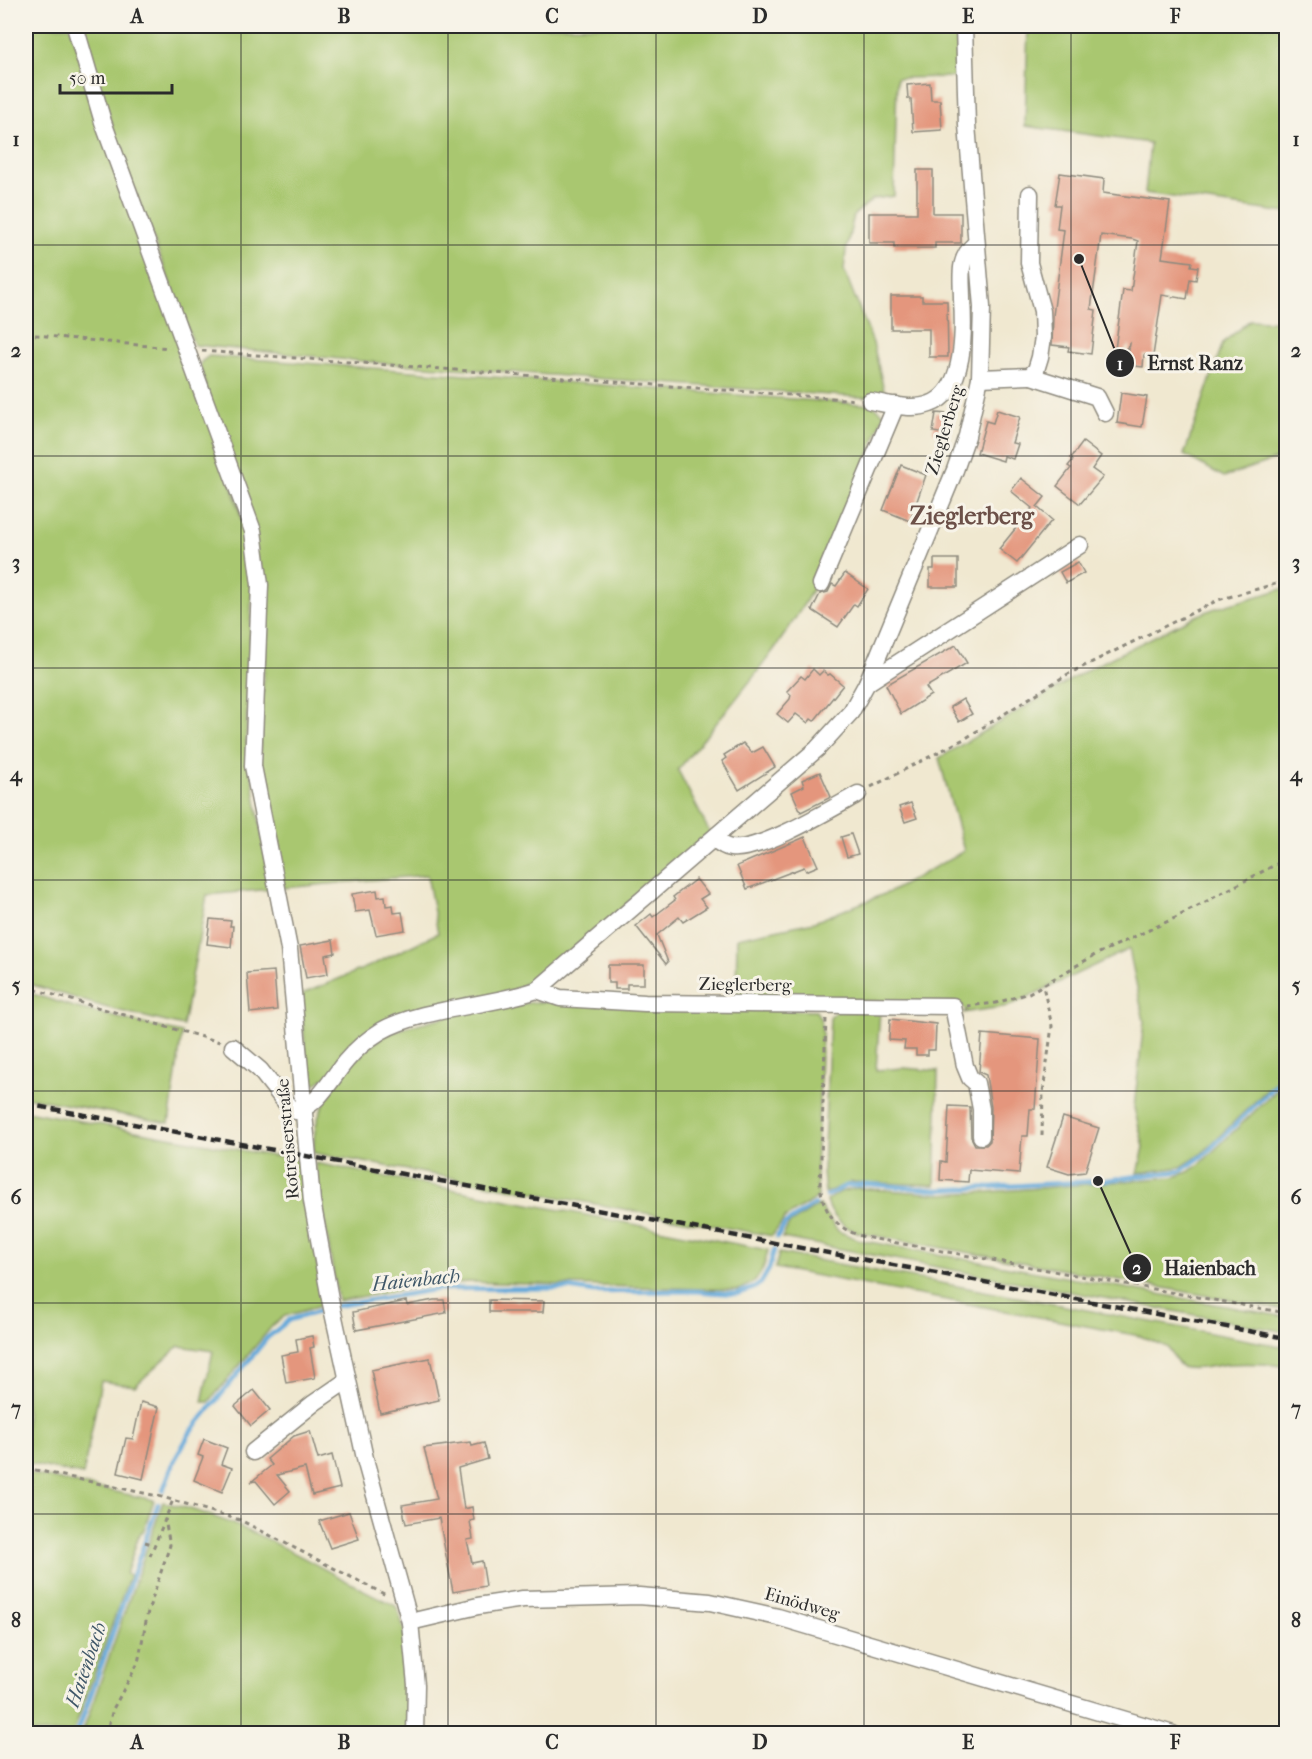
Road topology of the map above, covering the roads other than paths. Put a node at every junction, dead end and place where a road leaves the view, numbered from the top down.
1 (75, 26) edge
2 (964, 26) edge
3 (1030, 194) dead end
4 (975, 244) junction
5 (1031, 376) junction
6 (980, 378) junction
7 (870, 401) road end
8 (896, 405) junction
9 (1106, 413) dead end
10 (1080, 545) dead end
11 (820, 584) dead end
12 (867, 683) junction
13 (858, 794) road end
14 (714, 839) junction
15 (537, 990) junction
16 (233, 1047) road end
17 (304, 1110) junction
18 (981, 1136) dead end
19 (346, 1381) junction
20 (253, 1452) dead end
21 (410, 1622) junction
22 (415, 1734) edge
23 (1173, 1734) edge

1 - 17 street, Rotreiserstraße
2 - 4 street, Zieglerberg
3 - 5 street
4 - 6 street, Zieglerberg
4 - 8 street
5 - 6 street
5 - 9 street
6 - 12 street, Zieglerberg
7 - 8 street
8 - 11 street
10 - 12 street
12 - 14 street, Zieglerberg
13 - 14 street
14 - 15 street, Zieglerberg
15 - 17 street, Zieglerberg
15 - 18 street, Zieglerberg
16 - 17 street
17 - 19 street, Rotreiserstraße
19 - 20 street
19 - 21 street, Rotreiserstraße
21 - 22 street, Rotreiserstraße
21 - 23 street, Einödweg

